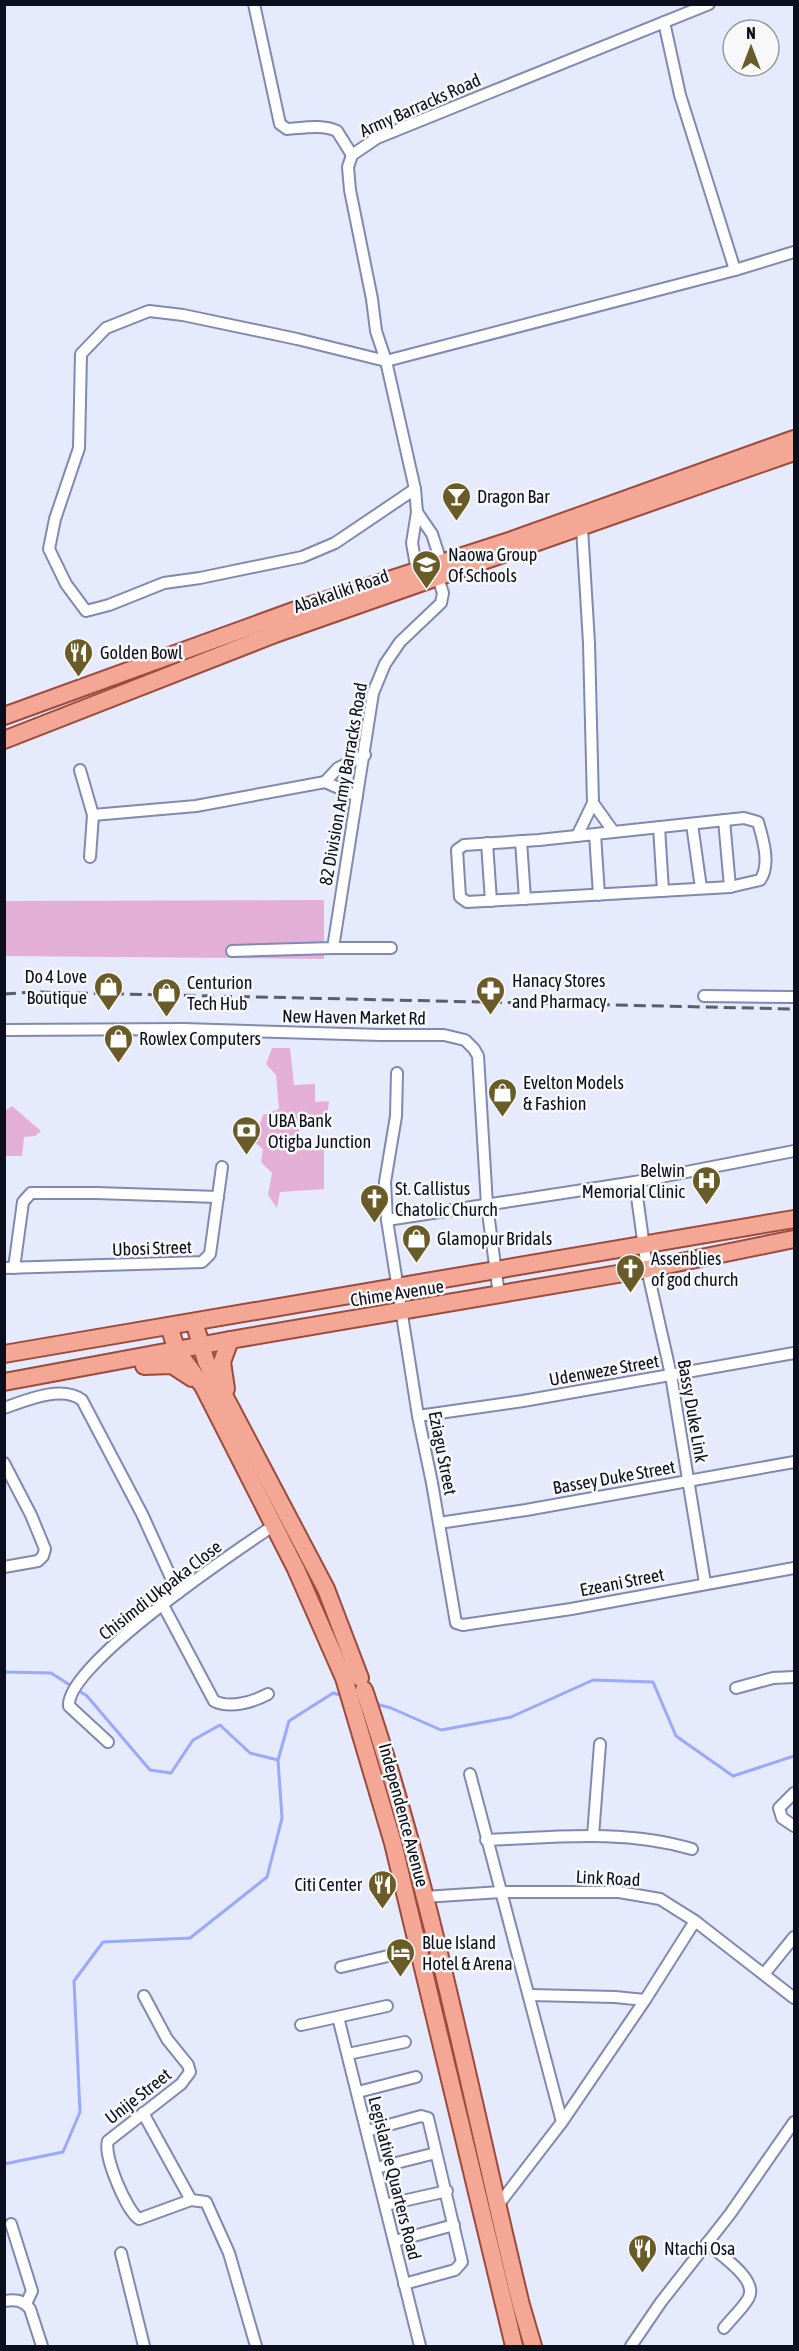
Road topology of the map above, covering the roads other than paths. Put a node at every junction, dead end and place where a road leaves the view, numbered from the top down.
1 (254, 4) edge
2 (709, 4) edge
3 (664, 22) junction
4 (352, 155) junction
5 (795, 252) edge
6 (735, 270) junction
7 (386, 361) junction
8 (795, 439) edge
9 (795, 452) edge
10 (415, 489) junction
11 (417, 512) junction
12 (582, 528) junction
13 (442, 572) junction
14 (418, 577) junction
15 (4, 716) edge
16 (4, 740) edge
17 (365, 755) junction
18 (80, 770) dead end
19 (325, 782) junction
20 (357, 796) junction
21 (594, 803) junction
22 (93, 815) junction
23 (724, 820) junction
24 (693, 824) junction
25 (658, 827) junction
26 (613, 831) junction
27 (595, 834) junction
28 (577, 836) junction
29 (521, 841) junction
30 (487, 843) junction
31 (90, 857) dead end
32 (730, 887) junction
33 (701, 888) junction
34 (663, 891) junction
35 (599, 896) junction
36 (525, 899) junction
37 (491, 902) junction
38 (333, 948) junction
39 (391, 948) dead end
40 (232, 951) dead end
41 (704, 996) dead end
42 (795, 997) edge
43 (4, 1030) edge
44 (397, 1073) dead end
45 (795, 1151) edge
46 (222, 1167) dead end
47 (635, 1182) junction
48 (218, 1197) junction
49 (487, 1205) junction
50 (795, 1219) edge
51 (387, 1220) junction
52 (795, 1239) edge
53 (644, 1246) junction
54 (9, 1268) edge
55 (647, 1269) junction
56 (495, 1272) junction
57 (398, 1289) junction
58 (499, 1295) junction
59 (402, 1312) junction
60 (194, 1322) junction
61 (169, 1326) junction
62 (230, 1340) junction
63 (201, 1347) junction
64 (177, 1351) junction
65 (795, 1353) edge
66 (4, 1354) edge
67 (80, 1368) junction
68 (671, 1375) junction
69 (4, 1382) edge
70 (202, 1386) junction
71 (228, 1402) junction
72 (4, 1408) edge
73 (418, 1416) junction
74 (795, 1462) edge
75 (4, 1464) edge
76 (688, 1481) junction
77 (439, 1523) junction
78 (273, 1526) junction
79 (4, 1567) edge
80 (795, 1568) edge
81 (705, 1583) junction
82 (178, 1593) junction
83 (163, 1605) junction
84 (456, 1623) joint
85 (795, 1677) edge
86 (356, 1682) junction
87 (735, 1688) dead end
88 (268, 1694) dead end
89 (108, 1742) dead end
90 (600, 1744) dead end
91 (470, 1774) dead end
92 (795, 1793) edge
93 (795, 1826) edge
94 (593, 1836) junction
95 (486, 1840) junction
96 (692, 1850) dead end
97 (501, 1892) junction
98 (424, 1897) junction
99 (695, 1921) junction
100 (795, 1937) edge
101 (417, 1949) junction
102 (341, 1967) dead end
103 (764, 1974) junction
104 (530, 1995) junction
105 (144, 1996) dead end
106 (795, 1998) edge
107 (645, 2000) junction
108 (387, 2006) dead end
109 (338, 2017) junction
110 (301, 2025) dead end
111 (405, 2042) dead end
112 (348, 2054) junction
113 (416, 2077) dead end
114 (358, 2092) junction
115 (142, 2113) junction
116 (562, 2122) junction
117 (795, 2122) edge
118 (367, 2131) junction
119 (436, 2153) junction
120 (376, 2168) junction
121 (447, 2191) junction
122 (191, 2200) junction
123 (499, 2204) junction
124 (384, 2205) junction
125 (11, 2224) dead end
126 (454, 2225) junction
127 (395, 2241) junction
128 (707, 2243) junction
129 (120, 2253) dead end
130 (404, 2284) junction
131 (9, 2300) edge
132 (26, 2304) junction
133 (724, 2328) dead end
134 (42, 2346) edge
135 (144, 2346) edge
136 (256, 2346) edge
137 (420, 2346) edge
138 (514, 2346) edge
139 (533, 2346) edge
140 (631, 2346) edge

1 - 4 street
2 - 3 street, Army Barracks Road
3 - 4 street, Army Barracks Road
3 - 6 street
4 - 7 street, Army Barracks Road
5 - 6 street
6 - 7 street
7 - 10 street, Army Barracks Road
7 - 10 street
8 - 13 main road, Abakaliki Road
9 - 12 main road, Abakaliki Road
10 - 11 street, Army Barracks Road
11 - 13 street
11 - 14 street, Army Barracks Road
12 - 13 main road, Abakaliki Road
12 - 21 street
13 - 14 main road, Abakaliki Road
13 - 17 street, 82 Division Army Barracks Road
14 - 15 main road, Abakaliki Road
14 - 16 main road, Abakaliki Road
17 - 19 street
17 - 20 street, 82 Division Army Barracks Road
18 - 22 street
19 - 20 street
19 - 22 street
20 - 38 street, 82 Division Army Barracks Road
21 - 26 street
21 - 28 street
22 - 31 street
23 - 24 street
23 - 32 street
23 - 32 street
24 - 25 street
24 - 33 street
25 - 26 street
25 - 34 street
26 - 27 street
27 - 28 street
27 - 35 street
28 - 29 street
29 - 30 street
29 - 36 street
30 - 37 street
30 - 37 street
32 - 33 street
33 - 34 street
34 - 35 street
35 - 36 street
36 - 37 street
38 - 39 street
38 - 40 street
41 - 42 street
43 - 49 street, New Haven Market Rd
44 - 51 street, Eziagu Street
45 - 47 street
46 - 48 street, Ubosi Street
47 - 49 street
47 - 53 street, Bassy Duke Link
48 - 54 street, Ubosi Street
48 - 54 street
49 - 51 street
49 - 56 street, New Haven Market Rd
50 - 53 main road, Chime Avenue
51 - 57 street, Eziagu Street
52 - 55 main road, Chime Avenue
53 - 55 street, Bassy Duke Link
53 - 56 main road, Chime Avenue
55 - 58 main road, Chime Avenue
55 - 68 street, Bassy Duke Link
56 - 57 main road, Chime Avenue
56 - 58 street, New Haven Market Rd
57 - 59 street, Eziagu Street
57 - 60 main road, Chime Avenue
58 - 59 main road, Chime Avenue
59 - 62 main road, Chime Avenue
59 - 73 street, Eziagu Street
60 - 61 main road, Chime Avenue
60 - 63 main road, Independence Avenue
61 - 64 main road, Independence Avenue
61 - 66 main road, Chime Avenue
62 - 63 main road, Chime Avenue
62 - 71 main road
63 - 64 main road, Chime Avenue
63 - 71 main road, Independence Avenue
64 - 67 main road, Chime Avenue
64 - 70 main road, Independence Avenue
65 - 68 street, Udenweze Street
67 - 69 main road, Chime Avenue
67 - 70 main road
68 - 73 street, Udenweze Street
68 - 76 street, Bassy Duke Link
70 - 78 main road, Independence Avenue
71 - 86 main road, Independence Avenue
72 - 82 street
73 - 77 street, Eziagu Street
74 - 76 street, Bassey Duke Street
75 - 79 street
76 - 77 street, Bassey Duke Street
76 - 81 street, Bassy Duke Link
77 - 84 street, Eziagu Street
78 - 82 street, Chisimdi Ukpaka Close
78 - 86 main road, Independence Avenue
80 - 81 street, Ezeani Street
81 - 84 street, Ezeani Street
82 - 83 street, Chisimdi Ukpaka Close
83 - 88 street
83 - 89 street, Chisimdi Ukpaka Close
85 - 87 street
86 - 98 main road, Independence Avenue
86 - 101 main road, Independence Avenue
90 - 94 street
91 - 95 street
92 - 93 street
94 - 95 street
94 - 96 street
95 - 97 street
97 - 98 street, Link Road
97 - 99 street, Link Road
97 - 104 street
98 - 123 main road, Independence Avenue
99 - 103 street, Link Road
99 - 107 street
100 - 103 street
101 - 102 street
101 - 138 main road, Independence Avenue
103 - 106 street, Link Road
104 - 107 street
104 - 116 street
105 - 115 street, Unije Street
107 - 116 street
108 - 109 street
109 - 110 street
109 - 112 street, Legislative Quarters Road
111 - 112 street
112 - 114 street, Legislative Quarters Road
113 - 114 street
114 - 118 street, Legislative Quarters Road
115 - 122 street
115 - 122 street, Unije Street
116 - 123 street
117 - 128 street
118 - 119 street
118 - 120 street, Legislative Quarters Road
119 - 120 street
119 - 121 street
120 - 124 street, Legislative Quarters Road
121 - 124 street
121 - 126 street
122 - 136 street
123 - 139 main road, Independence Avenue
124 - 127 street, Legislative Quarters Road
125 - 132 street
126 - 127 street
126 - 130 street
127 - 130 street, Legislative Quarters Road
128 - 133 street
128 - 140 street
129 - 135 street
130 - 137 street, Legislative Quarters Road
131 - 132 street
132 - 134 street

